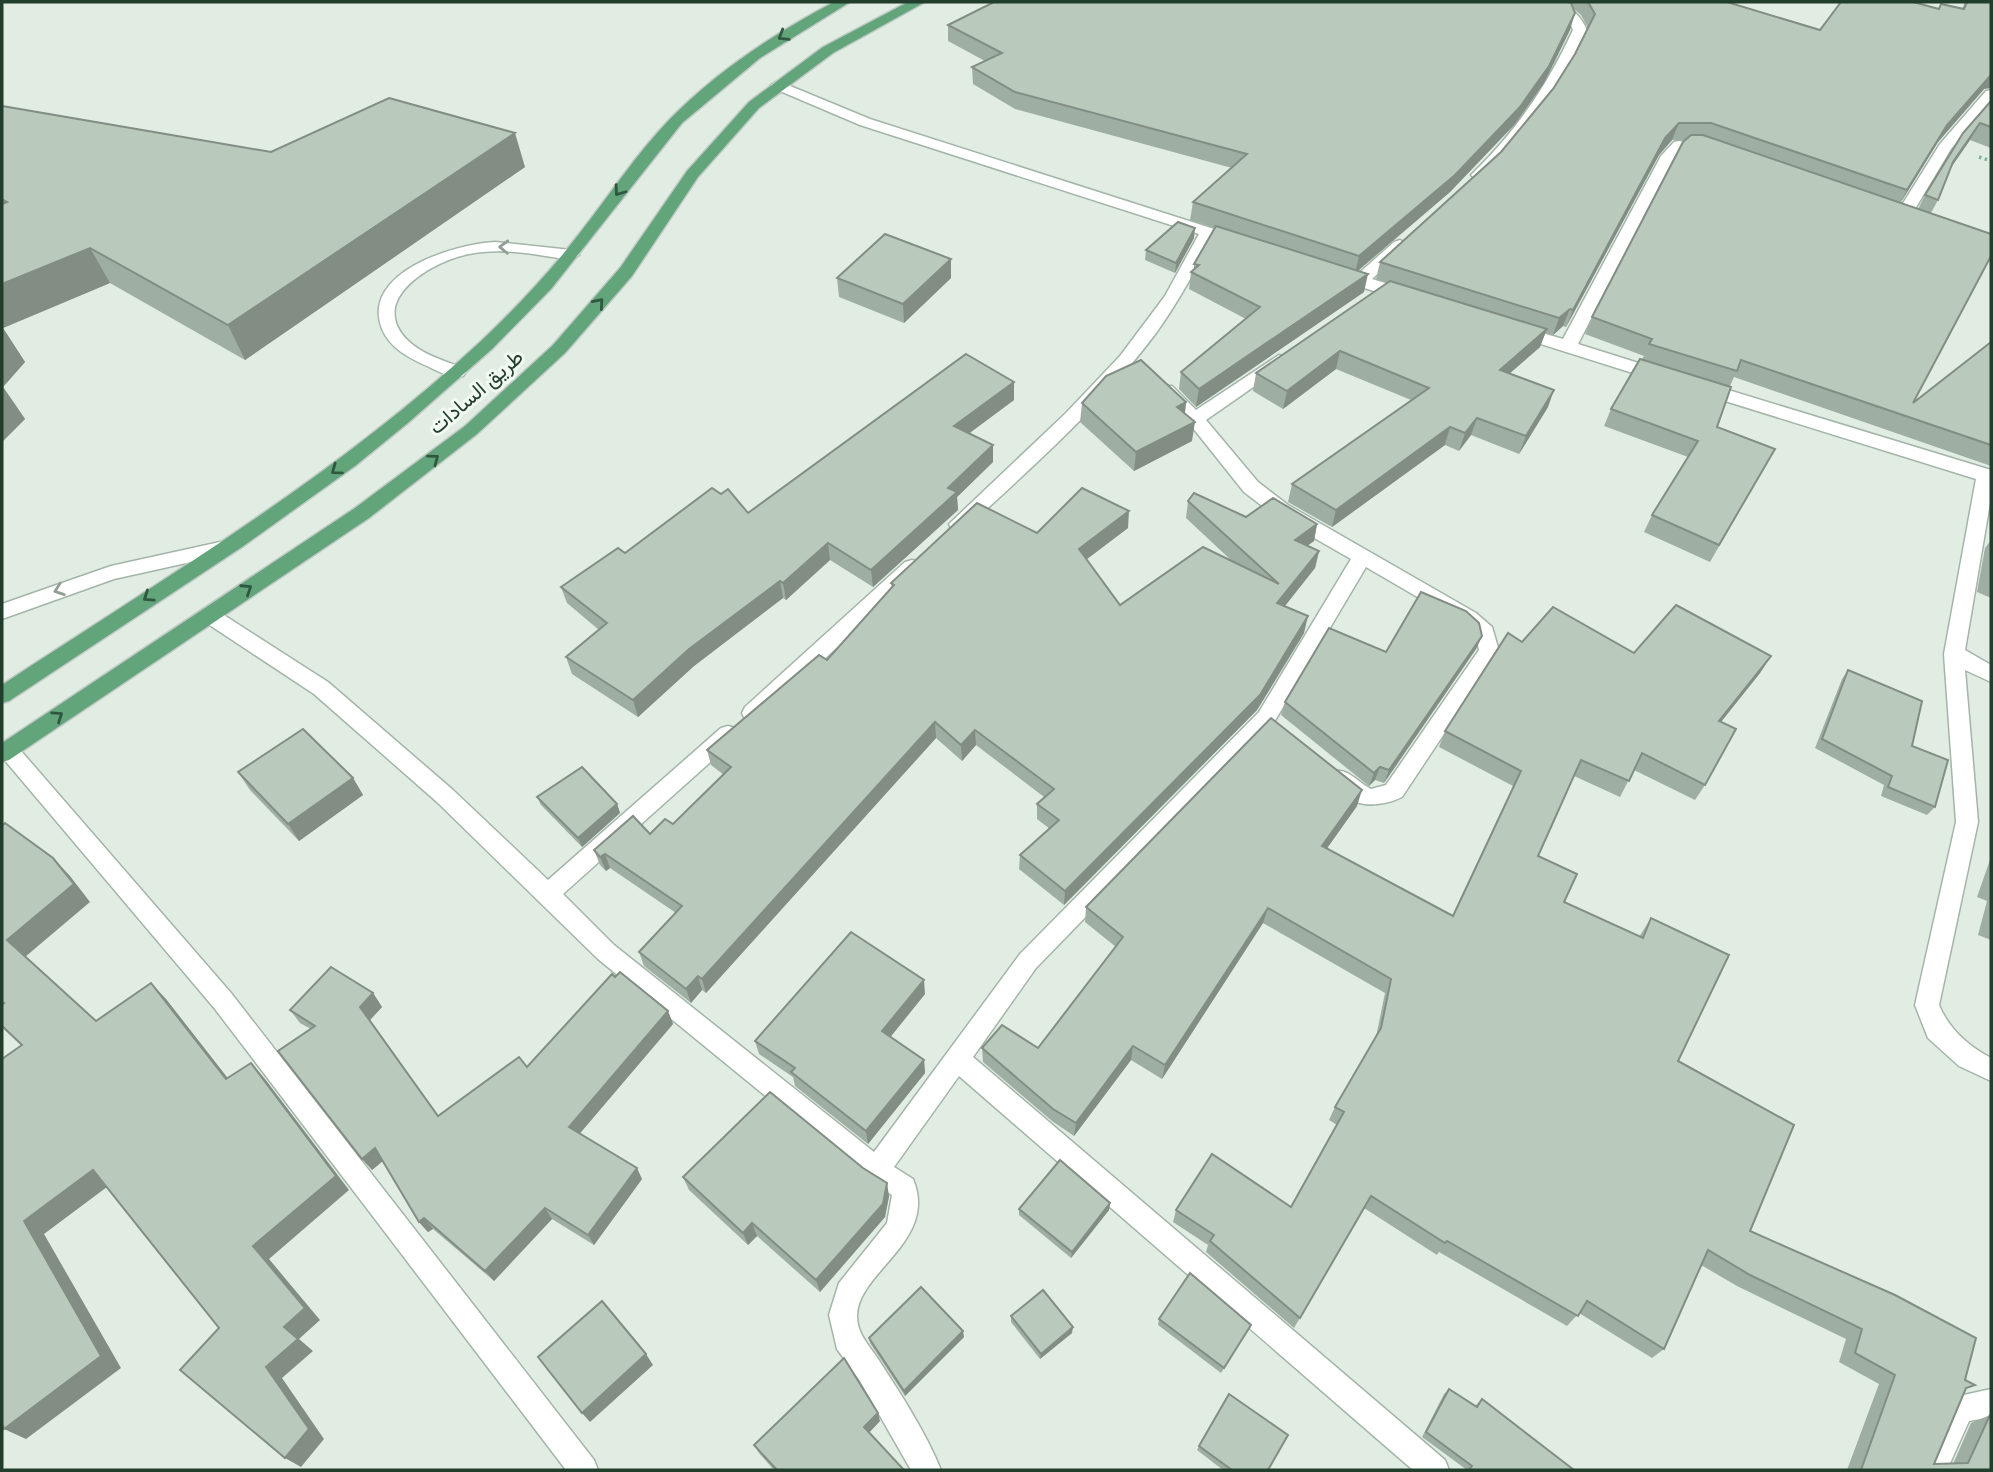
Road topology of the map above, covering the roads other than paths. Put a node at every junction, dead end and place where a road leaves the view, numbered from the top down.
1 (842, 2) edge
2 (918, 2) edge
3 (1545, 2) edge
4 (778, 85) junction
5 (1991, 94) edge
6 (1724, 155) edge
7 (1463, 190) edge
8 (1903, 216) edge
9 (1412, 235) edge
10 (571, 255) junction
11 (1322, 269) edge
12 (1360, 281) junction
13 (1385, 288) junction
14 (1423, 301) edge
15 (1363, 304) edge
16 (1501, 326) edge
17 (1567, 348) junction
18 (1295, 350) edge
19 (1127, 356) junction
20 (457, 372) junction
21 (1195, 419) junction
22 (1989, 476) edge
23 (946, 536) edge
24 (220, 550) junction
25 (926, 554) edge
26 (1362, 557) junction
27 (2, 611) edge
28 (209, 615) junction
29 (1954, 654) junction
30 (1991, 674) edge
31 (2, 695) edge
32 (5, 752) edge
33 (1320, 762) edge
34 (548, 894) junction
35 (957, 1059) junction
36 (1991, 1070) edge
37 (876, 1170) junction
38 (1991, 1403) edge
39 (584, 1470) edge
40 (927, 1470) edge
41 (1435, 1470) edge
42 (1932, 1470) edge

1 -> 10 main road, طريق السادات
2 - 4 main road, طريق السادات
3 - 7 street
4 - 19 street
28 -> 4 main road, طريق السادات
5 - 8 street
6 - 17 street
9 - 12 street
10 - 20 main road, طريق السادات
10 -> 20 street
11 - 12 street
12 - 13 street
13 - 14 street
13 - 15 street
16 - 17 street
17 - 22 street
18 - 21 street
19 - 21 street
19 - 23 street
20 -> 24 main road, طريق السادات
21 - 26 street
22 - 29 street
24 -> 27 street
24 -> 31 main road, طريق السادات
25 - 34 street
26 - 33 street
26 - 35 street
32 -> 28 main road, طريق السادات
28 - 34 street
29 - 30 street
29 - 36 street
32 - 39 street
34 - 37 street
35 - 37 street
35 - 41 street
37 - 40 street
38 - 42 street

